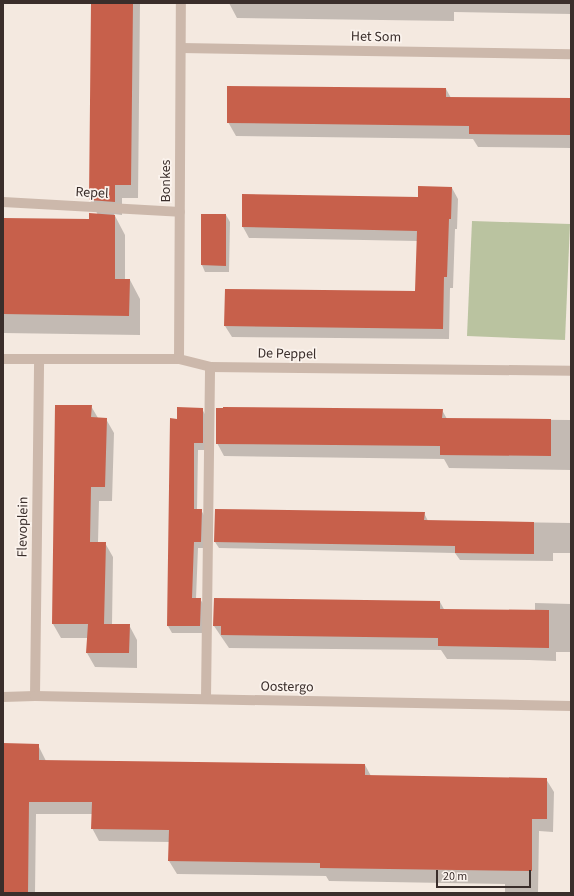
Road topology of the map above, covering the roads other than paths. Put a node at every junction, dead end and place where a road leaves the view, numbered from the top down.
1 (181, 3) edge
2 (181, 48) junction
3 (571, 54) edge
4 (3, 202) edge
5 (180, 212) junction
6 (3, 359) edge
7 (39, 359) junction
8 (179, 359) junction
9 (210, 367) junction
10 (571, 371) edge
11 (35, 696) junction
12 (3, 697) edge
13 (206, 699) junction
14 (571, 706) edge

1 - 2 street, Bonkes
2 - 3 street, Het Som
2 - 5 street, Bonkes
4 - 5 street, Repel
5 - 8 street, Bonkes
6 - 7 street, De Peppel
7 - 8 street, De Peppel
7 - 11 street, Flevoplein
8 - 9 street, De Peppel
9 - 10 street, De Peppel
9 - 13 street
11 - 12 street, Oostergo
11 - 13 street, Oostergo
13 - 14 street, Oostergo

